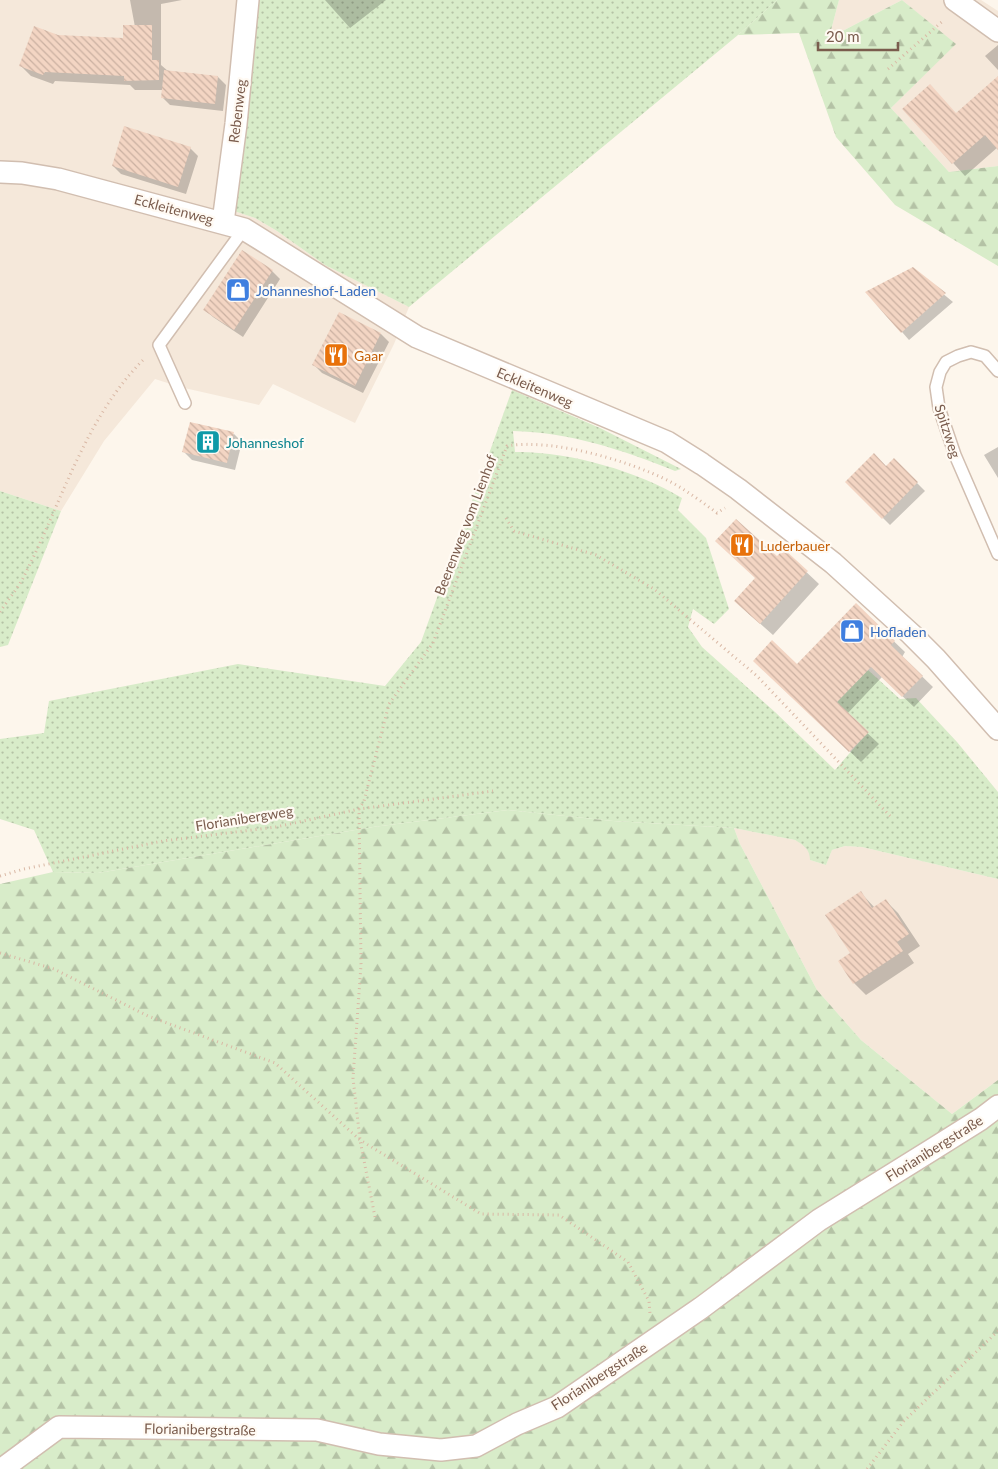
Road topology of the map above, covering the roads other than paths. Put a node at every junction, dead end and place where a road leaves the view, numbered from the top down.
1 (248, 0) edge
2 (958, 2) edge
3 (998, 31) edge
4 (0, 172) edge
5 (223, 222) junction
6 (244, 229) junction
7 (998, 371) edge
8 (185, 402) dead end
9 (998, 554) edge
10 (998, 730) edge
11 (998, 1106) edge
12 (2, 1469) edge

1 - 5 street, Rebenweg
2 - 3 street
4 - 5 street, Eckleitenweg
5 - 6 street, Eckleitenweg
6 - 8 lane
6 - 10 street, Eckleitenweg
7 - 9 lane, Spitzweg
11 - 12 street, Florianibergstraße

